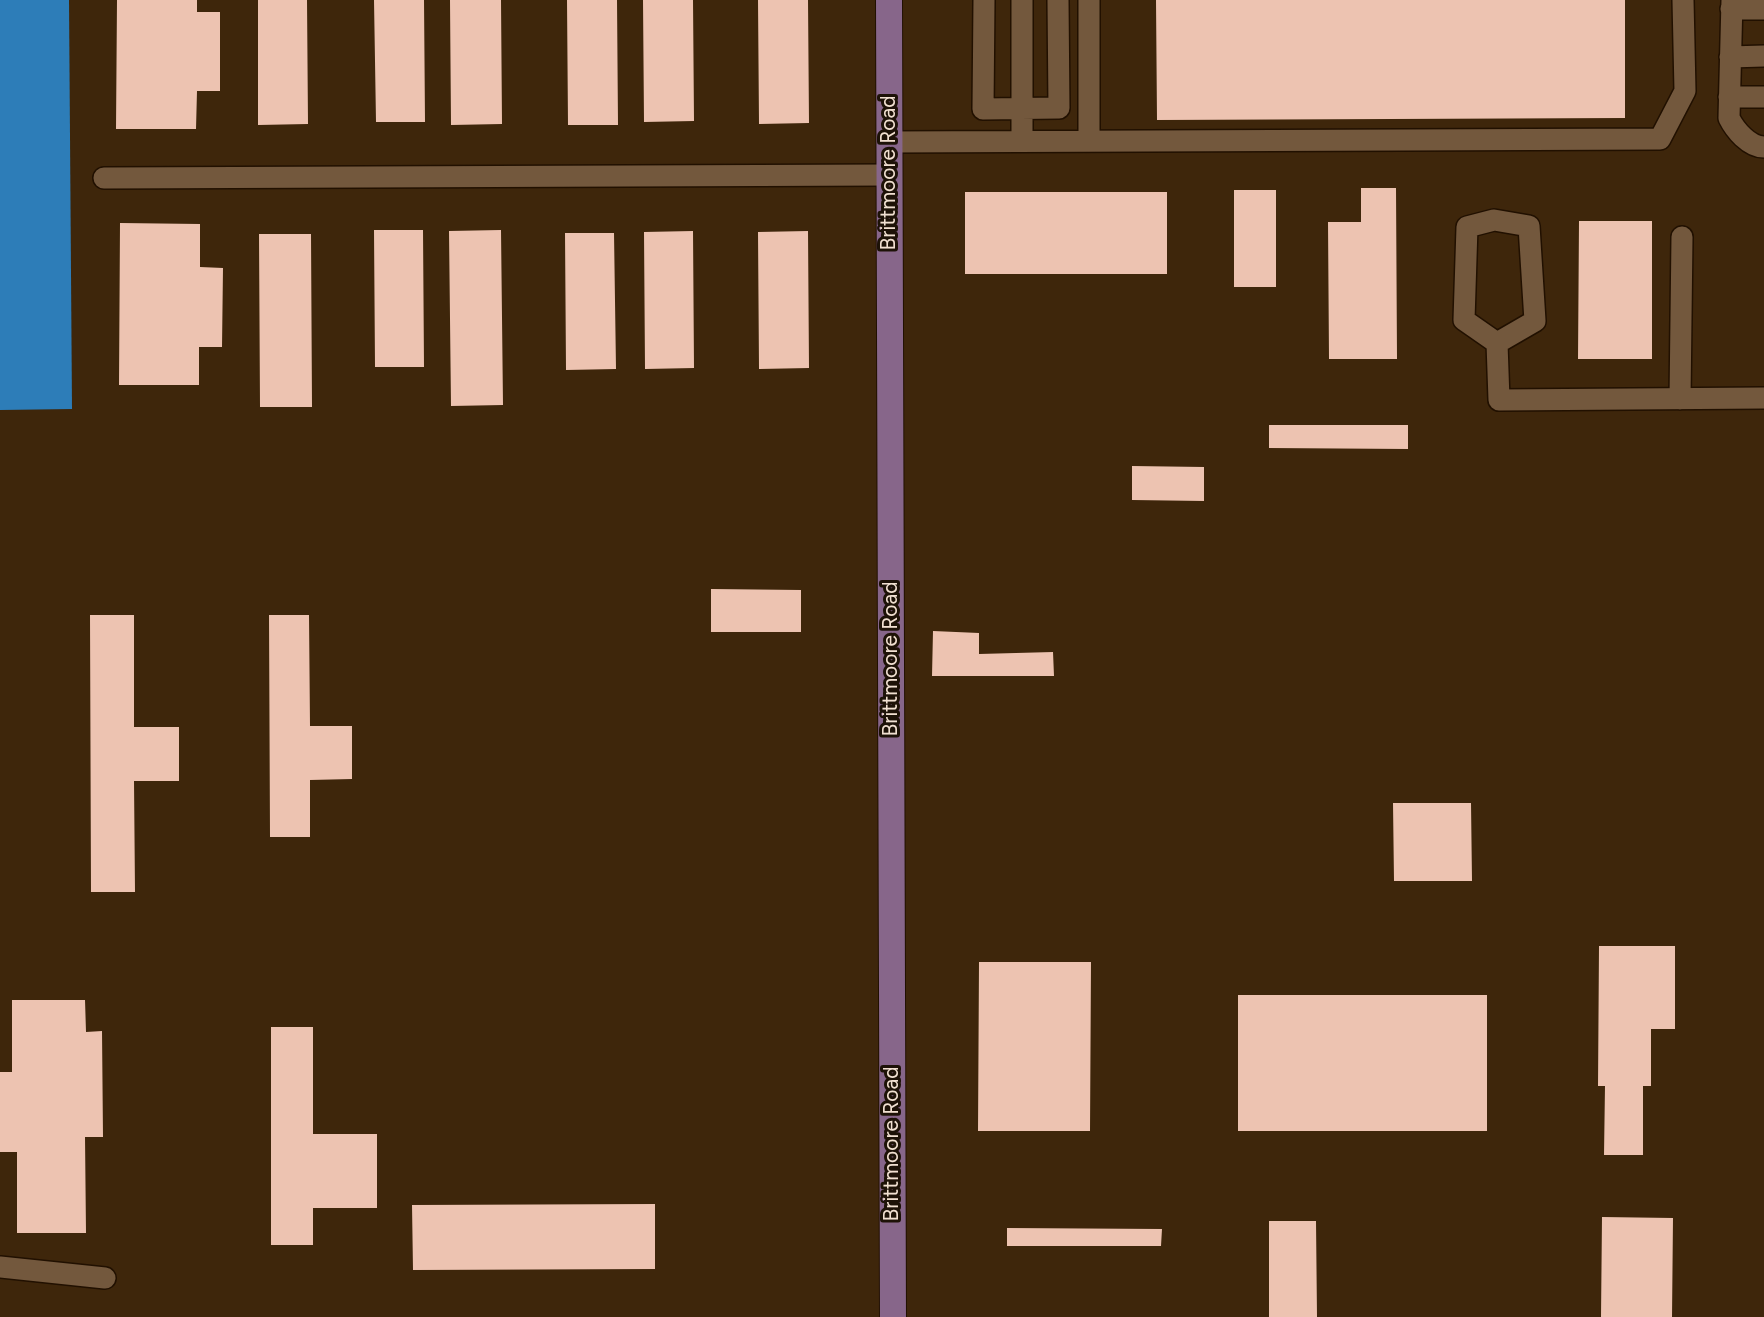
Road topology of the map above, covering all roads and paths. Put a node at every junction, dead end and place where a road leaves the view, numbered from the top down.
1 (889, 0) edge
2 (984, 0) edge
3 (1022, 0) edge
4 (1058, 0) edge
5 (1089, 0) edge
6 (1683, 0) edge
7 (1732, 4) edge
8 (1764, 9) edge
9 (1764, 56) edge
10 (1730, 57) junction
11 (1729, 97) junction
12 (1764, 97) edge
13 (1022, 109) junction
14 (1022, 141) junction
15 (1089, 141) junction
16 (889, 142) junction
17 (1764, 147) edge
18 (890, 175) junction
19 (104, 178) dead end
20 (1682, 237) dead end
21 (1497, 343) junction
22 (1764, 398) edge
23 (1680, 399) junction
24 (0, 1267) edge
25 (105, 1278) dead end
26 (893, 1317) edge

1 - 16 main road, Brittmoore Road
2 - 13 lane
3 - 13 lane
4 - 13 lane
5 - 15 lane
6 - 15 lane
7 - 8 lane
7 - 10 lane
9 - 10 lane
10 - 11 lane
11 - 12 lane
11 - 17 lane
13 - 14 lane
14 - 15 lane
14 - 16 lane
16 - 18 main road, Brittmoore Road
18 - 19 lane
18 - 26 main road, Brittmoore Road
20 - 23 lane
21 - 21 lane
21 - 23 lane
22 - 23 lane
24 - 25 lane

